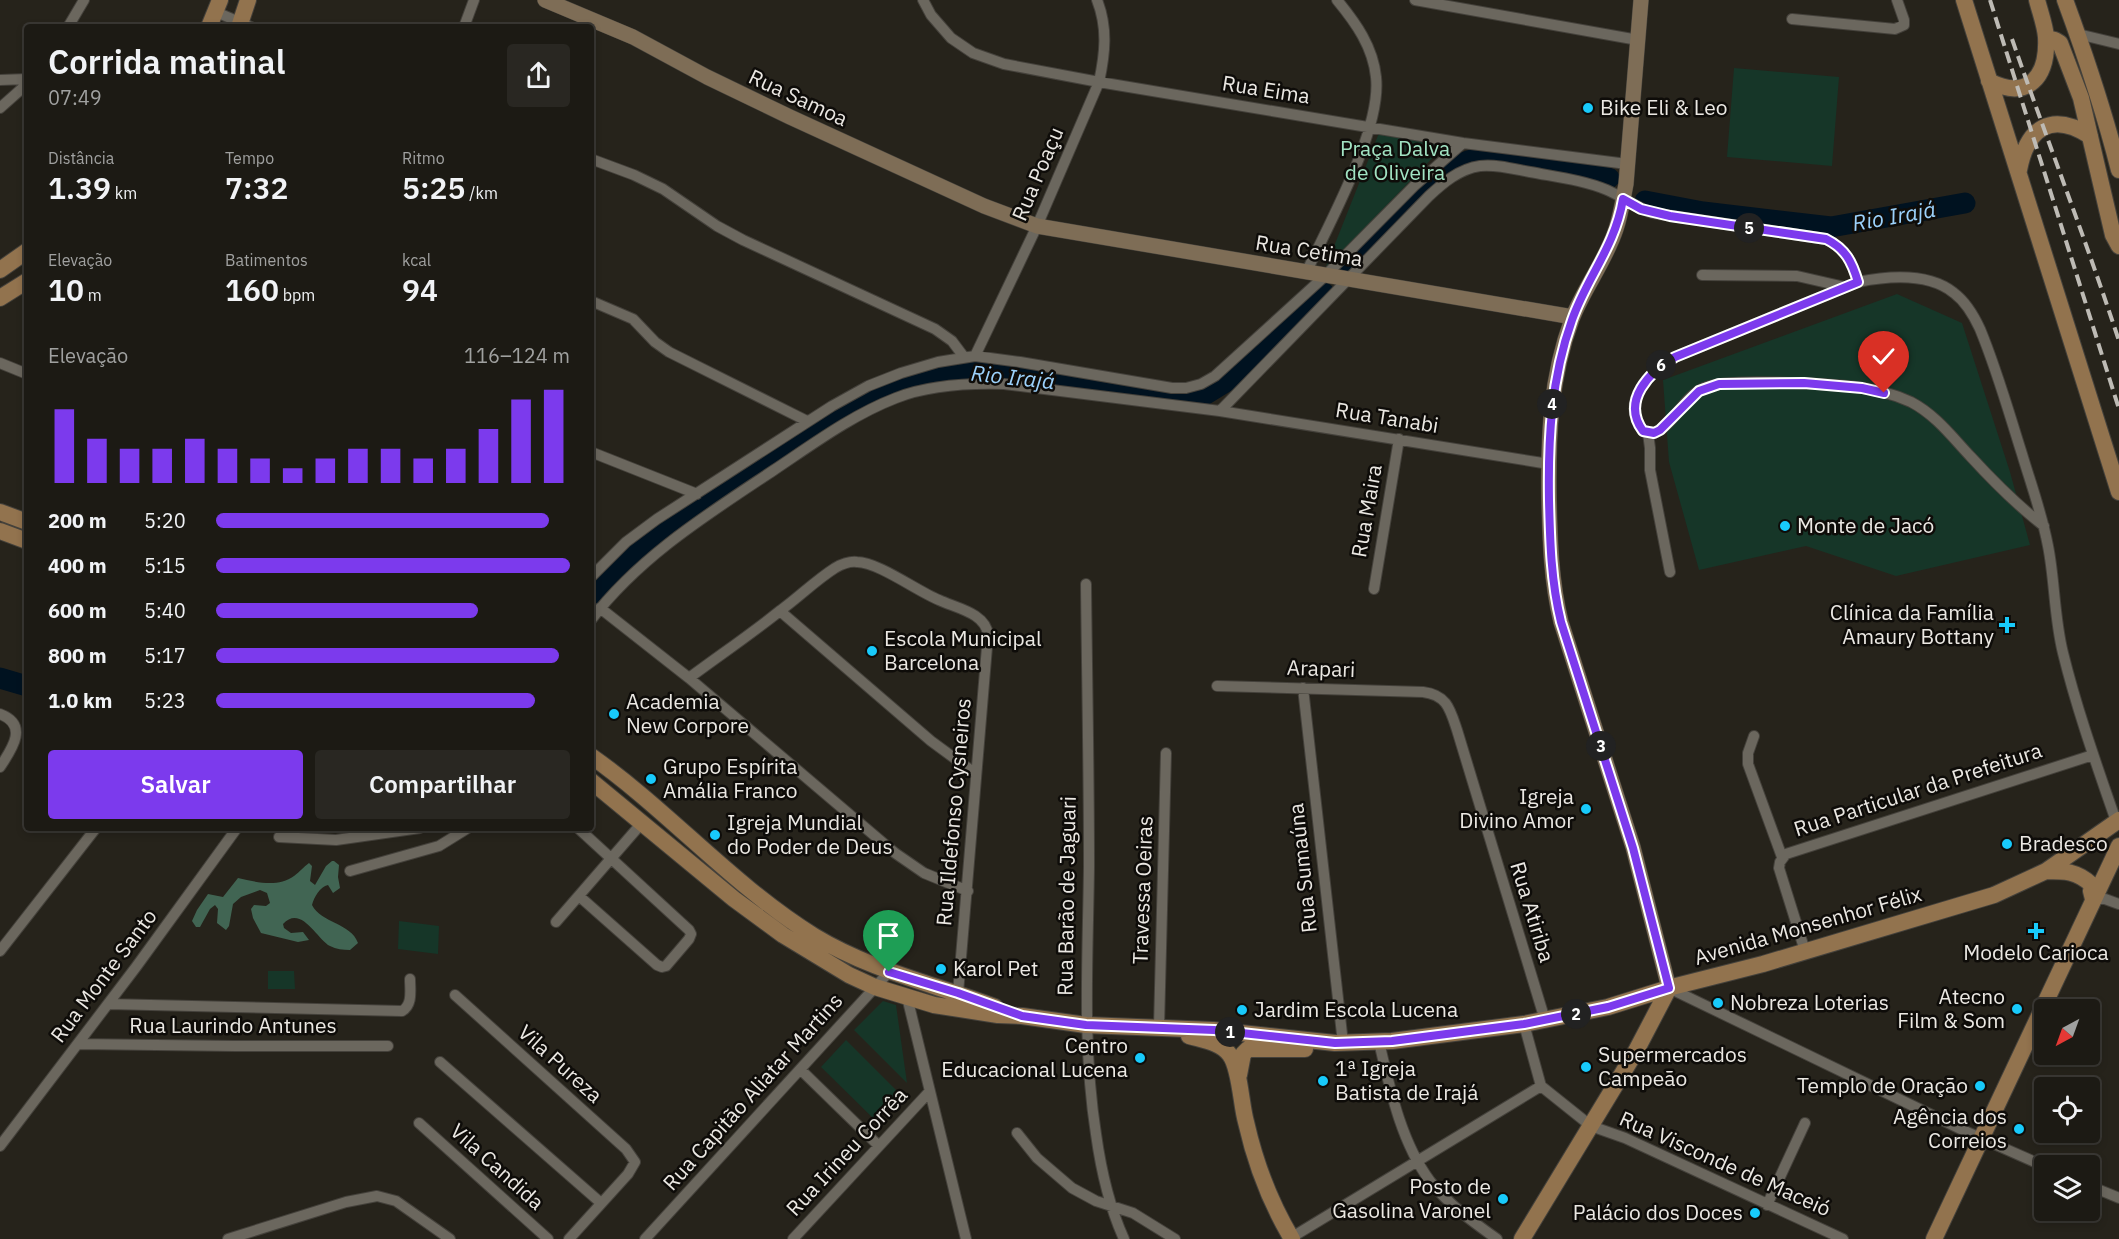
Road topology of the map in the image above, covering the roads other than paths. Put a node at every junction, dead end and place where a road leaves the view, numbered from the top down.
1 (84, 0) edge
2 (248, 0) edge
3 (474, 0) edge
4 (545, 0) edge
5 (923, 0) edge
6 (1097, 0) edge
7 (1337, 0) edge
8 (1415, 0) edge
9 (1641, 0) edge
10 (1897, 0) edge
11 (1964, 0) edge
12 (2037, 0) edge
13 (2066, 0) edge
14 (215, 13) edge
15 (1792, 19) dead end
16 (70, 24) edge
17 (240, 24) edge
18 (244, 24) edge
19 (465, 24) edge
20 (2078, 34) junction
21 (2046, 38) junction
22 (1638, 40) junction
23 (2119, 44) edge
24 (0, 80) edge
25 (1989, 81) junction
26 (24, 82) edge
27 (1099, 82) junction
28 (24, 85) edge
29 (0, 108) edge
30 (1370, 127) junction
31 (2090, 136) junction
32 (1463, 143) junction
33 (594, 160) edge
34 (1627, 164) junction
35 (2119, 170) edge
36 (2019, 172) junction
37 (1623, 199) junction
38 (1037, 226) junction
39 (2119, 246) edge
40 (24, 253) edge
41 (0, 270) edge
42 (1307, 271) junction
43 (1326, 275) junction
44 (1702, 275) dead end
45 (1348, 278) junction
46 (1858, 282) junction
47 (24, 283) edge
48 (1845, 287) junction
49 (0, 298) edge
50 (594, 302) edge
51 (1573, 317) junction
52 (969, 356) junction
53 (0, 363) edge
54 (24, 373) edge
55 (1220, 411) junction
56 (807, 421) junction
57 (1647, 433) junction
58 (1399, 439) junction
59 (594, 453) edge
60 (1548, 464) junction
61 (2119, 492) edge
62 (697, 494) junction
63 (0, 512) edge
64 (24, 521) edge
65 (2044, 526) junction
66 (0, 531) edge
67 (24, 540) edge
68 (1670, 572) dead end
69 (594, 574) edge
70 (1086, 584) dead end
71 (1374, 589) dead end
72 (600, 608) junction
73 (780, 611) junction
74 (594, 616) edge
75 (689, 678) junction
76 (1217, 686) dead end
77 (1303, 688) junction
78 (1423, 692) joint
79 (0, 714) edge
80 (1754, 736) dead end
81 (1166, 753) dead end
82 (2093, 754) junction
83 (594, 758) edge
84 (0, 767) edge
85 (976, 774) junction
86 (594, 784) edge
87 (2118, 821) edge
88 (641, 824) junction
89 (94, 831) edge
90 (235, 831) edge
91 (399, 831) edge
92 (463, 831) edge
93 (581, 831) edge
94 (279, 837) dead end
95 (2117, 857) edge
96 (612, 858) junction
97 (1782, 858) junction
98 (2046, 870) junction
99 (350, 871) dead end
100 (968, 891) junction
101 (2092, 892) junction
102 (579, 896) junction
103 (2119, 904) edge
104 (556, 922) dead end
105 (0, 951) edge
106 (1805, 951) junction
107 (889, 972) junction
108 (410, 979) dead end
109 (875, 987) junction
110 (1669, 988) junction
111 (958, 993) junction
112 (454, 995) dead end
113 (907, 997) junction
114 (108, 1004) junction
115 (1022, 1016) junction
116 (1545, 1020) junction
117 (1524, 1024) junction
118 (1086, 1025) junction
119 (1160, 1027) junction
120 (1379, 1042) junction
121 (1339, 1043) junction
122 (78, 1044) junction
123 (388, 1046) dead end
124 (440, 1062) dead end
125 (801, 1070) junction
126 (1238, 1079) junction
127 (1541, 1086) junction
128 (930, 1091) junction
129 (419, 1123) dead end
130 (1805, 1123) dead end
131 (1591, 1126) junction
132 (1017, 1133) dead end
133 (1982, 1139) junction
134 (0, 1146) edge
135 (879, 1146) junction
136 (1417, 1160) junction
137 (2034, 1162) edge
138 (2100, 1190) edge
139 (2119, 1198) edge
140 (601, 1203) junction
141 (1767, 1205) junction
142 (1111, 1206) junction
143 (805, 1234) edge
144 (228, 1239) edge
145 (450, 1239) edge
146 (548, 1239) edge
147 (569, 1239) edge
148 (645, 1239) edge
149 (793, 1239) edge
150 (966, 1239) edge
151 (1124, 1239) edge
152 (1175, 1239) edge
153 (1290, 1239) edge
154 (1497, 1239) edge
155 (1522, 1239) edge
156 (1843, 1239) edge
157 (1934, 1239) edge

1 - 16 street
2 - 18 main road
3 - 19 street
4 - 38 street, Rua Samoa
5 - 27 street, Rua Eima
6 - 27 street, Rua Poaçu
7 - 30 street
8 - 22 street
9 - 22 street
10 - 15 street
11 - 25 main road
12 - 21 main road
13 - 20 main road
14 - 17 street
20 - 23 street
20 - 35 main road
21 - 25 main road
21 - 31 main road
22 - 34 street
24 - 26 street
25 - 36 main road
27 - 30 street, Rua Eima
27 - 38 street, Rua Poaçu
28 - 29 street
30 - 32 street, Rua Eima
30 - 42 street
31 - 36 main road
31 - 39 main road
32 - 34 street, Rua Eima
32 - 43 street
33 - 52 street
34 - 37 street
36 - 61 main road
37 - 45 street
37 - 46 street
37 - 51 street
38 - 42 street, Rua Cetima
38 - 52 street, Rua Poaçu
40 - 41 main road
42 - 43 street, Rua Cetima
43 - 45 street, Rua Cetima
43 - 52 street
44 - 48 street
45 - 51 street, Rua Cetima
45 - 55 street
46 - 48 street
46 - 65 street
47 - 49 main road
48 - 57 street
50 - 56 street
51 - 60 street
52 - 56 street
53 - 54 street
55 - 58 street, Rua Tanabi
55 - 72 street, Rua Tanabi
56 - 62 street
57 - 65 street
57 - 68 street
58 - 60 street, Rua Tanabi
58 - 71 street, Rua Maira
59 - 62 street
60 - 110 street
62 - 69 street
63 - 64 main road
65 - 82 street
66 - 67 main road
70 - 118 street, Rua Barão de Jaguari
72 - 74 street, Rua Tanabi
72 - 75 street
73 - 75 street
73 - 85 street
73 - 85 street, Rua Ildefonso Cysneiros
75 - 100 street
76 - 77 street, Arapari
77 - 78 street, Arapari
77 - 121 street, Rua Sumaúna
78 - 116 street, Rua Atiriba
79 - 84 street
80 - 97 street
81 - 119 street, Travessa Oeiras
82 - 87 street
82 - 97 street, Rua Particular da Prefeitura
83 - 107 main road
85 - 100 street, Rua Ildefonso Cysneiros
86 - 88 main road
87 - 98 main road, Avenida Monsenhor Félix
87 - 101 main road
88 - 96 street
88 - 109 main road
89 - 105 street
90 - 114 street, Rua Monte Santo
91 - 94 street
92 - 99 street
93 - 96 street
95 - 101 main road
96 - 102 street
96 - 102 street
97 - 106 street, Rua Particular da Prefeitura
98 - 101 main road
98 - 106 main road, Avenida Monsenhor Félix
100 - 111 street, Rua Ildefonso Cysneiros
101 - 103 street
101 - 133 main road
102 - 104 street
106 - 110 main road, Avenida Monsenhor Félix
107 - 109 street, Rua Capitão Aliatar Martins
107 - 111 main road
108 - 114 street
109 - 113 main road
109 - 125 street, Rua Capitão Aliatar Martins
110 - 116 main road, Avenida Monsenhor Félix
110 - 131 main road
110 - 133 street
111 - 115 main road
112 - 140 street, Vila Pureza
113 - 115 main road
113 - 128 street
114 - 122 street, Rua Monte Santo
115 - 118 main road
116 - 117 main road, Avenida Monsenhor Félix
117 - 120 main road, Avenida Monsenhor Félix
117 - 127 street
118 - 119 main road
118 - 142 street, Rua Barão de Jaguari
119 - 121 main road
119 - 126 main road
120 - 121 main road, Avenida Monsenhor Félix
120 - 136 street
121 - 126 main road
122 - 123 street, Rua Laurindo Antunes
122 - 134 street, Rua Monte Santo
124 - 140 street
125 - 135 street
125 - 148 street, Rua Capitão Aliatar Martins
126 - 153 main road
127 - 131 street, Rua Visconde de Maceió
127 - 136 street
128 - 135 street, Rua Irineu Corrêa
128 - 150 street
129 - 146 street, Vila Candida
130 - 141 street
131 - 141 street, Rua Visconde de Maceió
131 - 155 main road
132 - 142 street
133 - 137 street
133 - 157 main road
135 - 143 street, Rua Irineu Corrêa
136 - 153 street
136 - 154 street
138 - 139 street
140 - 147 street
141 - 156 street, Rua Visconde de Maceió
142 - 151 street, Rua Barão de Jaguari
142 - 152 street
143 - 149 street, Rua Irineu Corrêa
144 - 145 street

